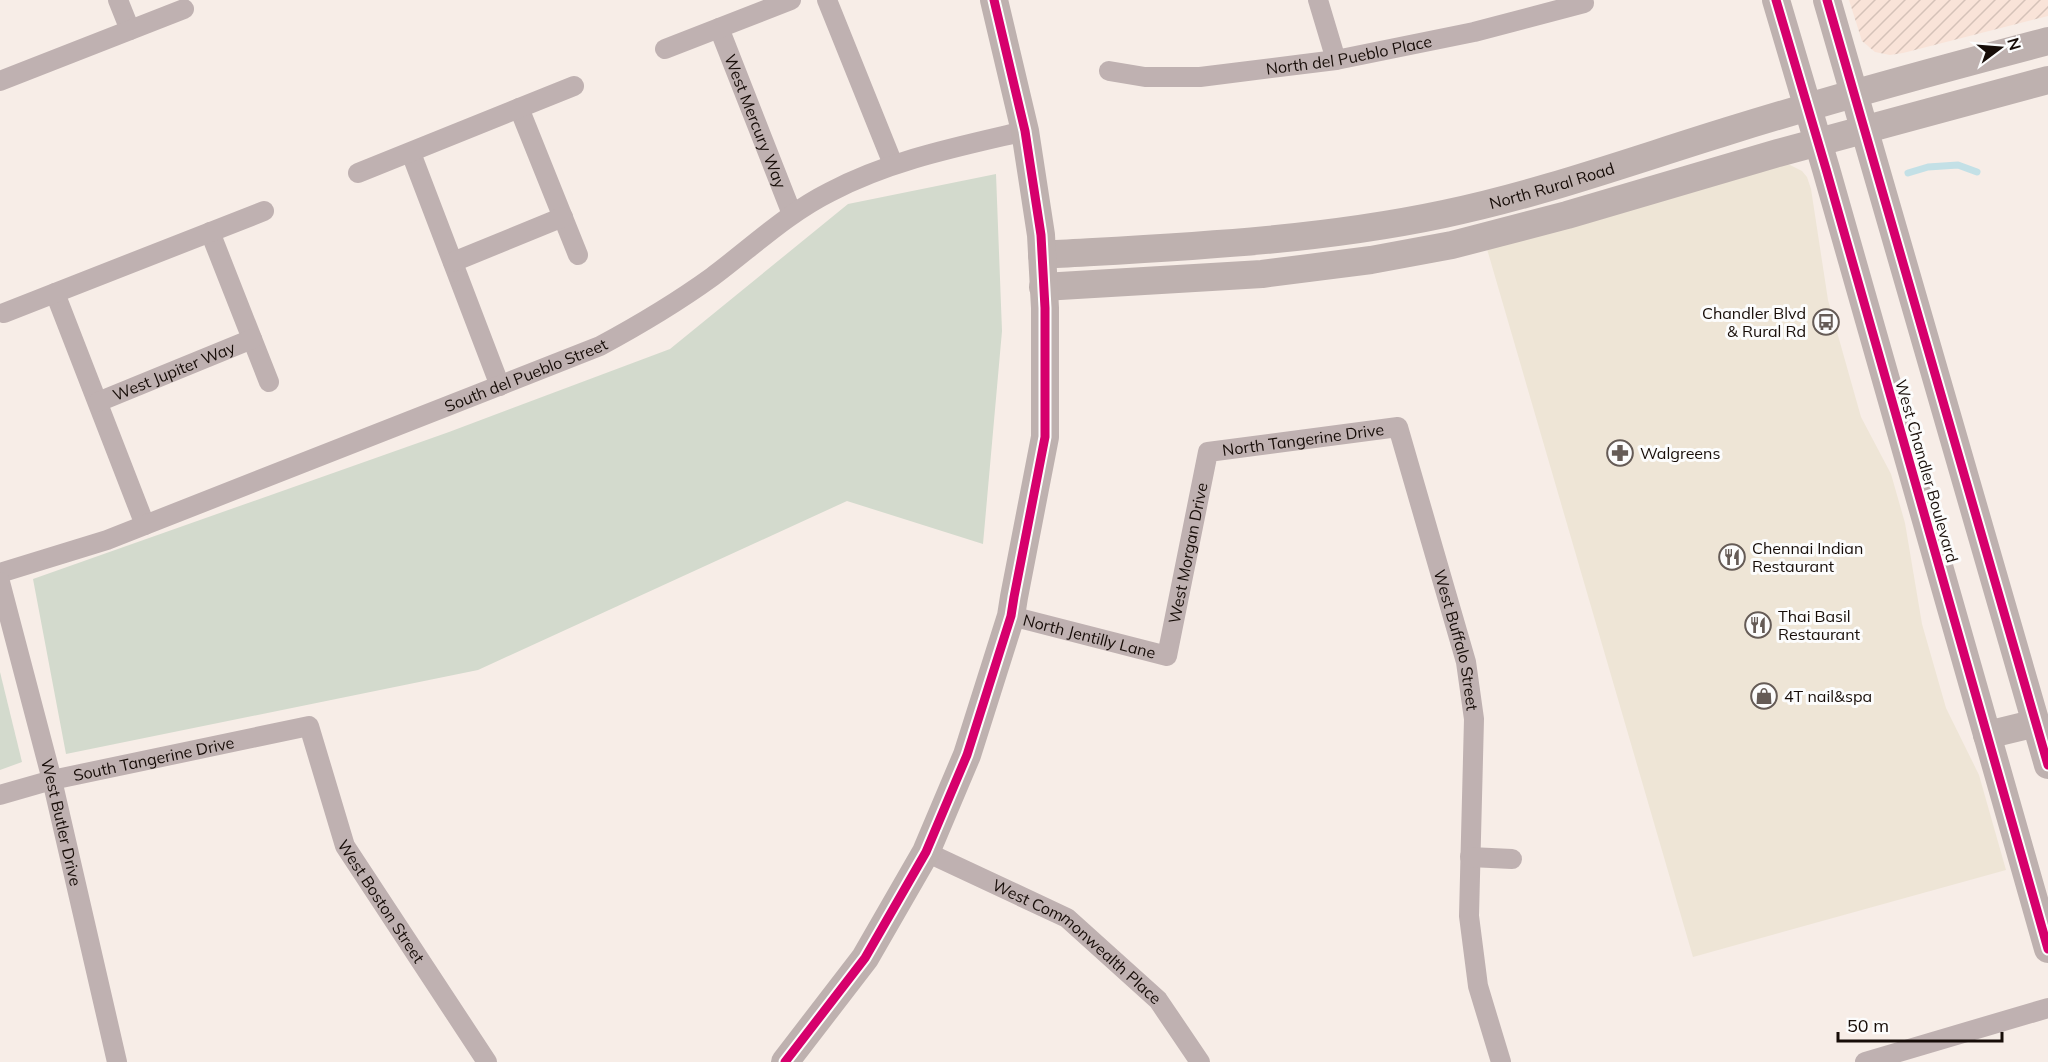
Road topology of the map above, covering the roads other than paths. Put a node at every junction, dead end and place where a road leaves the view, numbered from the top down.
1 (118, 0) edge
2 (791, 0) edge
3 (827, 0) edge
4 (994, 0) edge
5 (1318, 0) edge
6 (1776, 0) edge
7 (1827, 0) edge
8 (1583, 2) edge
9 (184, 9) dead end
10 (719, 28) junction
11 (130, 30) junction
12 (2048, 41) edge
13 (665, 49) dead end
14 (1336, 60) junction
15 (1109, 71) dead end
16 (2048, 80) edge
17 (0, 81) edge
18 (574, 86) dead end
19 (1853, 93) junction
20 (1808, 106) junction
21 (519, 108) junction
22 (1865, 129) junction
23 (1024, 131) junction
24 (1818, 142) junction
25 (411, 153) junction
26 (893, 164) junction
27 (358, 173) dead end
28 (1516, 195) junction
29 (264, 211) dead end
30 (792, 214) junction
31 (563, 217) junction
32 (1524, 227) junction
33 (210, 232) junction
34 (578, 255) dead end
35 (1042, 255) junction
36 (453, 262) junction
37 (1043, 287) junction
38 (55, 293) junction
39 (4, 313) dead end
40 (252, 339) junction
41 (269, 382) dead end
42 (500, 386) junction
43 (98, 402) junction
44 (1398, 427) joint
45 (1208, 452) joint
46 (145, 525) junction
47 (0, 573) edge
48 (0, 582) edge
49 (1011, 616) junction
50 (1167, 656) joint
51 (2036, 723) junction
52 (309, 726) joint
53 (1987, 735) junction
54 (2048, 765) edge
55 (52, 780) junction
56 (0, 795) edge
57 (926, 852) junction
58 (1470, 857) junction
59 (1512, 859) dead end
60 (2048, 949) edge
61 (2048, 1008) edge
62 (1889, 1059) edge
63 (792, 1060) edge
64 (117, 1062) edge
65 (487, 1062) edge
66 (1200, 1062) edge
67 (1501, 1062) edge
68 (1865, 1062) edge

1 - 11 street
2 - 10 street
3 - 26 street
4 - 23 street
5 - 14 street
6 - 20 street, West Chandler Boulevard
7 - 19 street
8 - 14 street, North del Pueblo Place
9 - 11 street
10 - 13 street
10 - 30 street, West Mercury Way
11 - 17 street
12 - 19 street, North Rural Road
14 - 15 street, North del Pueblo Place
16 - 22 street, North Rural Road
18 - 21 street
19 - 20 street, North Rural Road
19 - 22 street
20 - 24 street, West Chandler Boulevard
20 - 28 street, North Rural Road
21 - 25 street
21 - 31 street
22 - 24 street, North Rural Road
22 - 51 street
23 - 26 street, South del Pueblo Street
23 - 35 street
24 - 32 street, North Rural Road
24 - 53 street, West Chandler Boulevard
25 - 27 street
25 - 36 street
26 - 30 street, South del Pueblo Street
28 - 32 street
28 - 35 street, North Rural Road
29 - 33 street
30 - 42 street, South del Pueblo Street
31 - 34 street
31 - 36 street
32 - 37 street, North Rural Road
33 - 38 street
33 - 40 street, West Jupiter Way
35 - 37 street
36 - 42 street
37 - 49 street
38 - 39 street
38 - 43 street, West Jupiter Way
40 - 41 street, West Jupiter Way
40 - 43 street, West Jupiter Way
42 - 46 street, South del Pueblo Street
43 - 46 street, West Jupiter Way
44 - 45 street, North Tangerine Drive
44 - 58 street, West Buffalo Street
45 - 50 street, West Morgan Drive
46 - 47 street, South del Pueblo Street
48 - 55 street, West Butler Drive
49 - 50 street, North Jentilly Lane
49 - 57 street
51 - 53 street
51 - 54 street
52 - 55 street, South Tangerine Drive
52 - 65 street, West Boston Street
53 - 60 street, West Chandler Boulevard
55 - 56 street, South Tangerine Drive
55 - 64 street, West Butler Drive
57 - 63 street
57 - 66 street, West Commonwealth Place
58 - 59 street
58 - 67 street, West Buffalo Street
61 - 62 street
62 - 68 street

